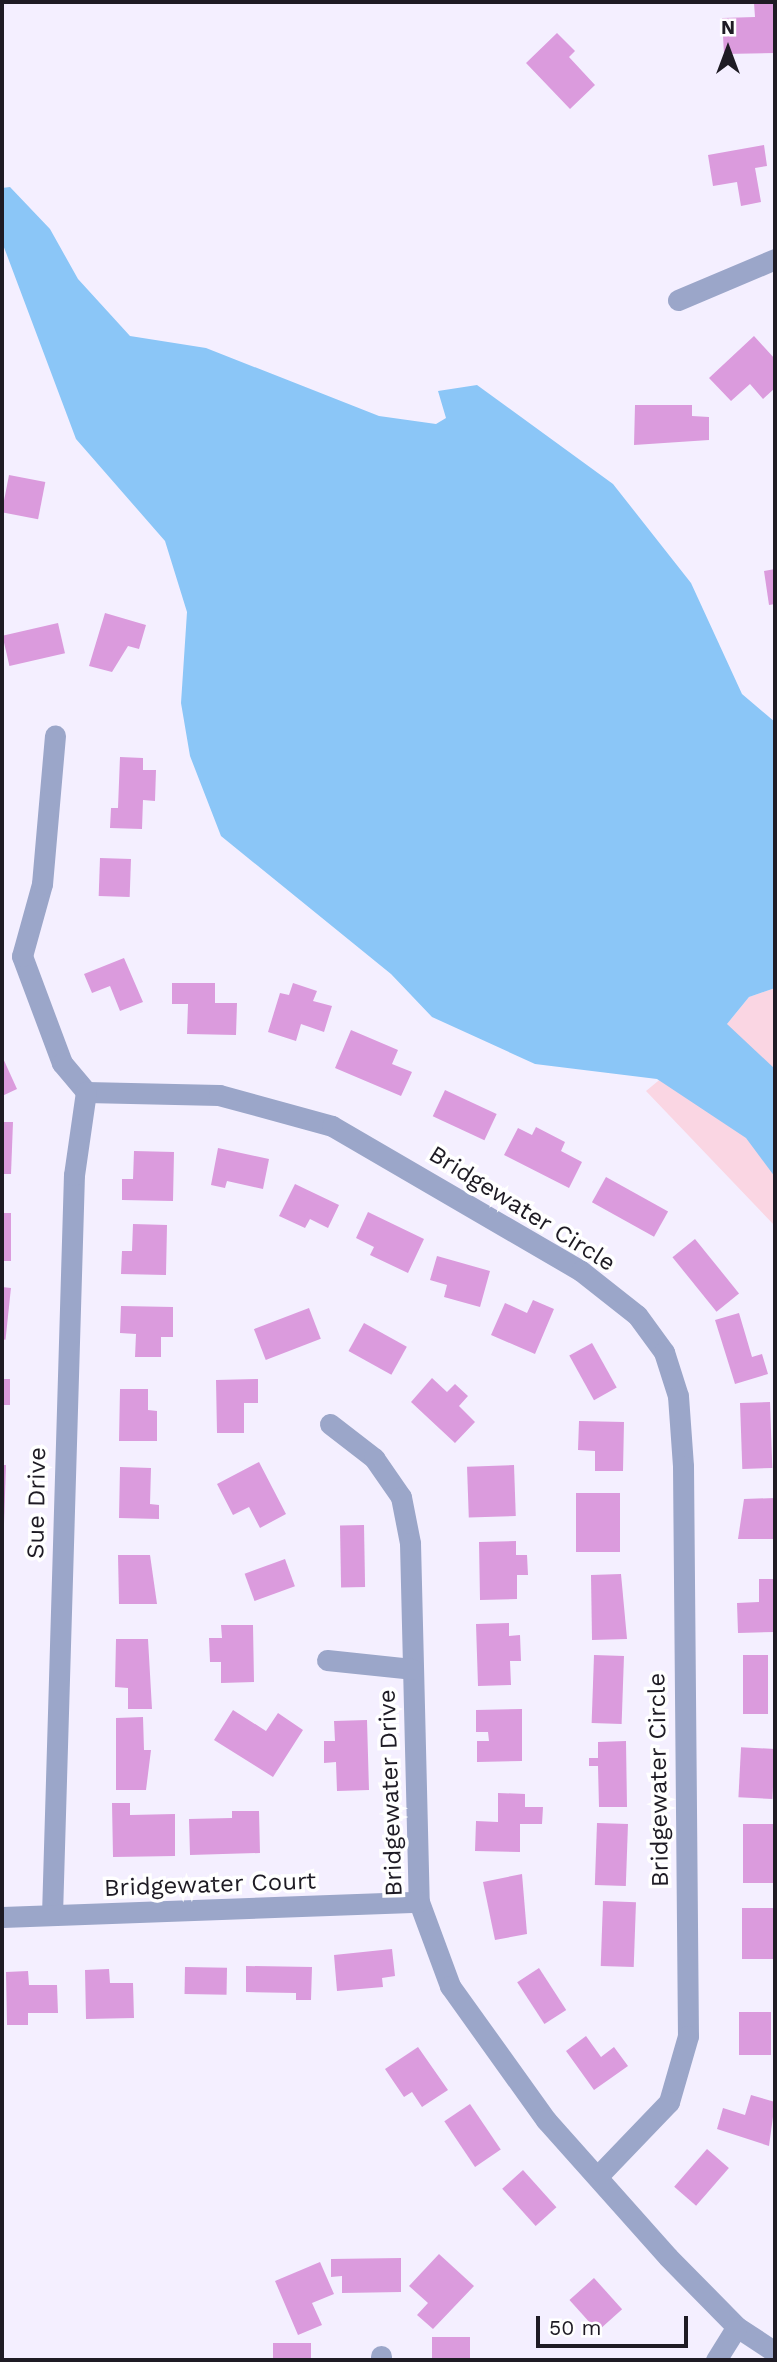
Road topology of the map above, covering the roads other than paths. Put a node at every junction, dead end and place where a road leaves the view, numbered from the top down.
1 (775, 260) edge
2 (678, 300) dead end
3 (55, 736) dead end
4 (12, 956) edge
5 (86, 1092) junction
6 (330, 1424) dead end
7 (327, 1660) dead end
8 (412, 1669) junction
9 (419, 1902) junction
10 (52, 1916) junction
11 (2, 1917) edge
12 (598, 2176) junction
13 (737, 2327) junction
14 (775, 2351) edge
15 (716, 2360) edge

1 - 2 street
3 - 4 street
4 - 5 street
5 - 10 street, Sue Drive
5 - 12 street, Bridgewater Circle
6 - 8 street, Bridgewater Drive
7 - 8 street
8 - 9 street, Bridgewater Drive
9 - 10 street, Bridgewater Court
9 - 12 street, Bridgewater Drive
10 - 11 street, Bridgewater Court
12 - 13 street, Bridgewater Drive
13 - 14 street, Bridgewater Drive
13 - 15 street

